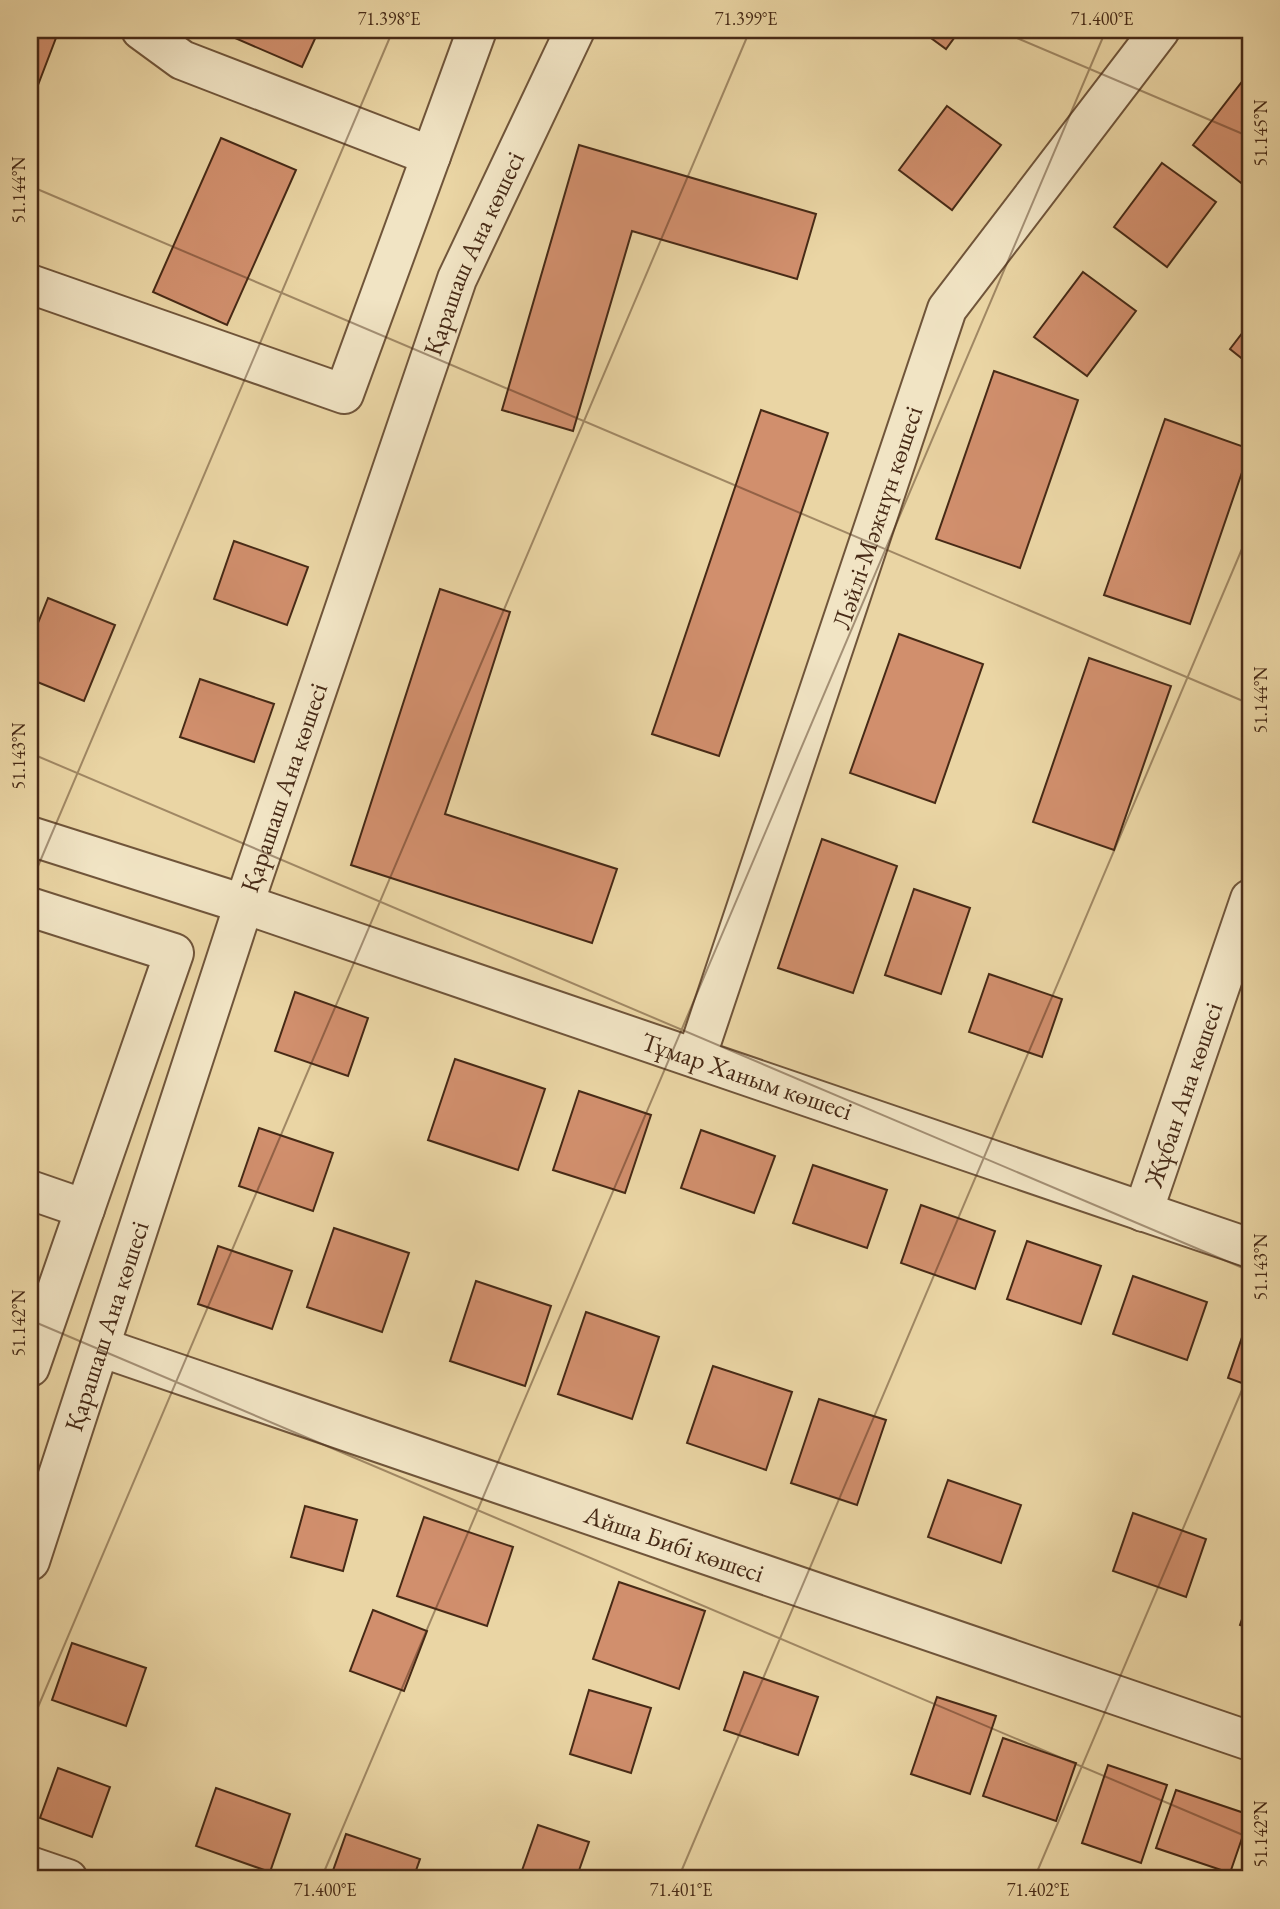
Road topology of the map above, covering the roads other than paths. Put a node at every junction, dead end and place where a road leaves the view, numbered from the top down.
1 (141, 30) edge
2 (477, 30) edge
3 (575, 30) edge
4 (1160, 30) edge
5 (431, 156) junction
6 (30, 284) edge
7 (30, 836) edge
8 (1250, 899) edge
9 (244, 904) junction
10 (30, 906) edge
11 (696, 1058) junction
12 (30, 1190) edge
13 (85, 1209) junction
14 (1143, 1212) junction
15 (1250, 1248) edge
16 (100, 1347) junction
17 (30, 1367) edge
18 (30, 1561) edge
19 (1250, 1741) edge
20 (30, 1866) edge
21 (68, 1879) edge

1 - 5 street
2 - 5 street
3 - 9 street, Қарашаш Ана көшесі
4 - 11 street, Ләйлі-Мәжнүн көшесі
5 - 6 street
7 - 9 street, Тұмар Ханым көшесі
8 - 14 street, Жұбан Ана көшесі
9 - 11 street, Тұмар Ханым көшесі
9 - 16 street, Қарашаш Ана көшесі
10 - 13 street
11 - 14 street, Тұмар Ханым көшесі
12 - 13 street
13 - 17 street
14 - 15 street, Тұмар Ханым көшесі
16 - 18 street, Қарашаш Ана көшесі
16 - 19 street, Айша Бибі көшесі
20 - 21 street

